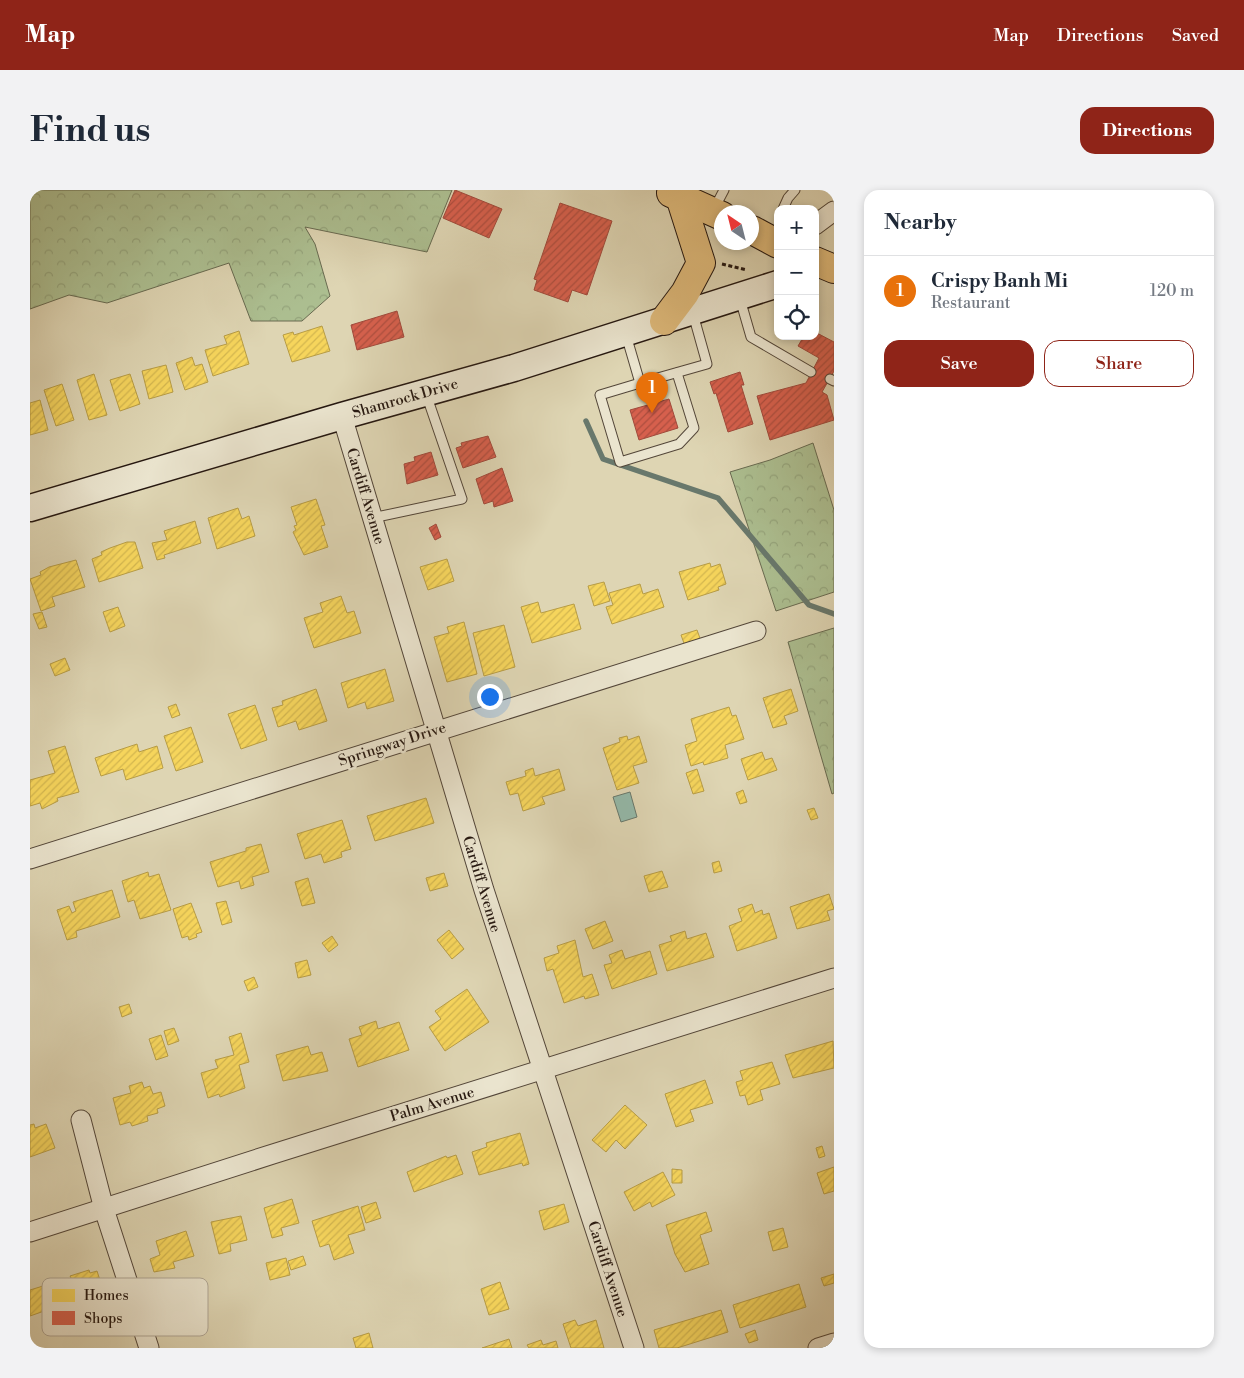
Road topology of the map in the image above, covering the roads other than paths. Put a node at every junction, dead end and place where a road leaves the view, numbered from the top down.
1 (781, 190) edge
2 (795, 190) edge
3 (675, 192) edge
4 (787, 194) edge
5 (716, 205) edge
6 (834, 211) edge
7 (819, 222) edge
8 (819, 263) edge
9 (834, 270) edge
10 (834, 274) edge
11 (819, 275) edge
12 (774, 285) edge
13 (739, 296) junction
14 (692, 312) junction
15 (664, 321) junction
16 (626, 332) junction
17 (812, 372) dead end
18 (678, 373) junction
19 (640, 383) junction
20 (426, 392) junction
21 (342, 416) junction
22 (30, 508) edge
23 (372, 518) junction
24 (756, 631) dead end
25 (435, 730) junction
26 (30, 859) edge
27 (834, 978) edge
28 (541, 1070) junction
29 (81, 1120) dead end
30 (104, 1209) junction
31 (30, 1232) edge
32 (126, 1278) edge
33 (145, 1336) edge
34 (834, 1343) edge
35 (149, 1348) edge
36 (634, 1348) edge
37 (818, 1348) edge

1 - 4 lane
2 - 4 lane
3 - 5 main road
3 - 15 main road
6 - 7 street
8 - 9 main road
10 - 11 street
12 - 13 street, Shamrock Drive
13 - 14 street, Shamrock Drive
13 - 17 lane
14 - 15 street, Shamrock Drive
14 - 18 lane
15 - 16 street, Shamrock Drive
16 - 19 lane
16 - 20 street, Shamrock Drive
18 - 19 lane
18 - 19 lane
20 - 21 street, Shamrock Drive
20 - 23 lane
21 - 22 street, Shamrock Drive
21 - 23 street, Cardiff Avenue
23 - 25 street, Cardiff Avenue
24 - 25 street, Springway Drive
25 - 26 street, Springway Drive
25 - 28 street, Cardiff Avenue
27 - 28 street, Palm Avenue
28 - 30 street, Palm Avenue
28 - 36 street, Cardiff Avenue
29 - 30 street
30 - 31 street, Palm Avenue
30 - 32 street
33 - 35 street
34 - 37 street

